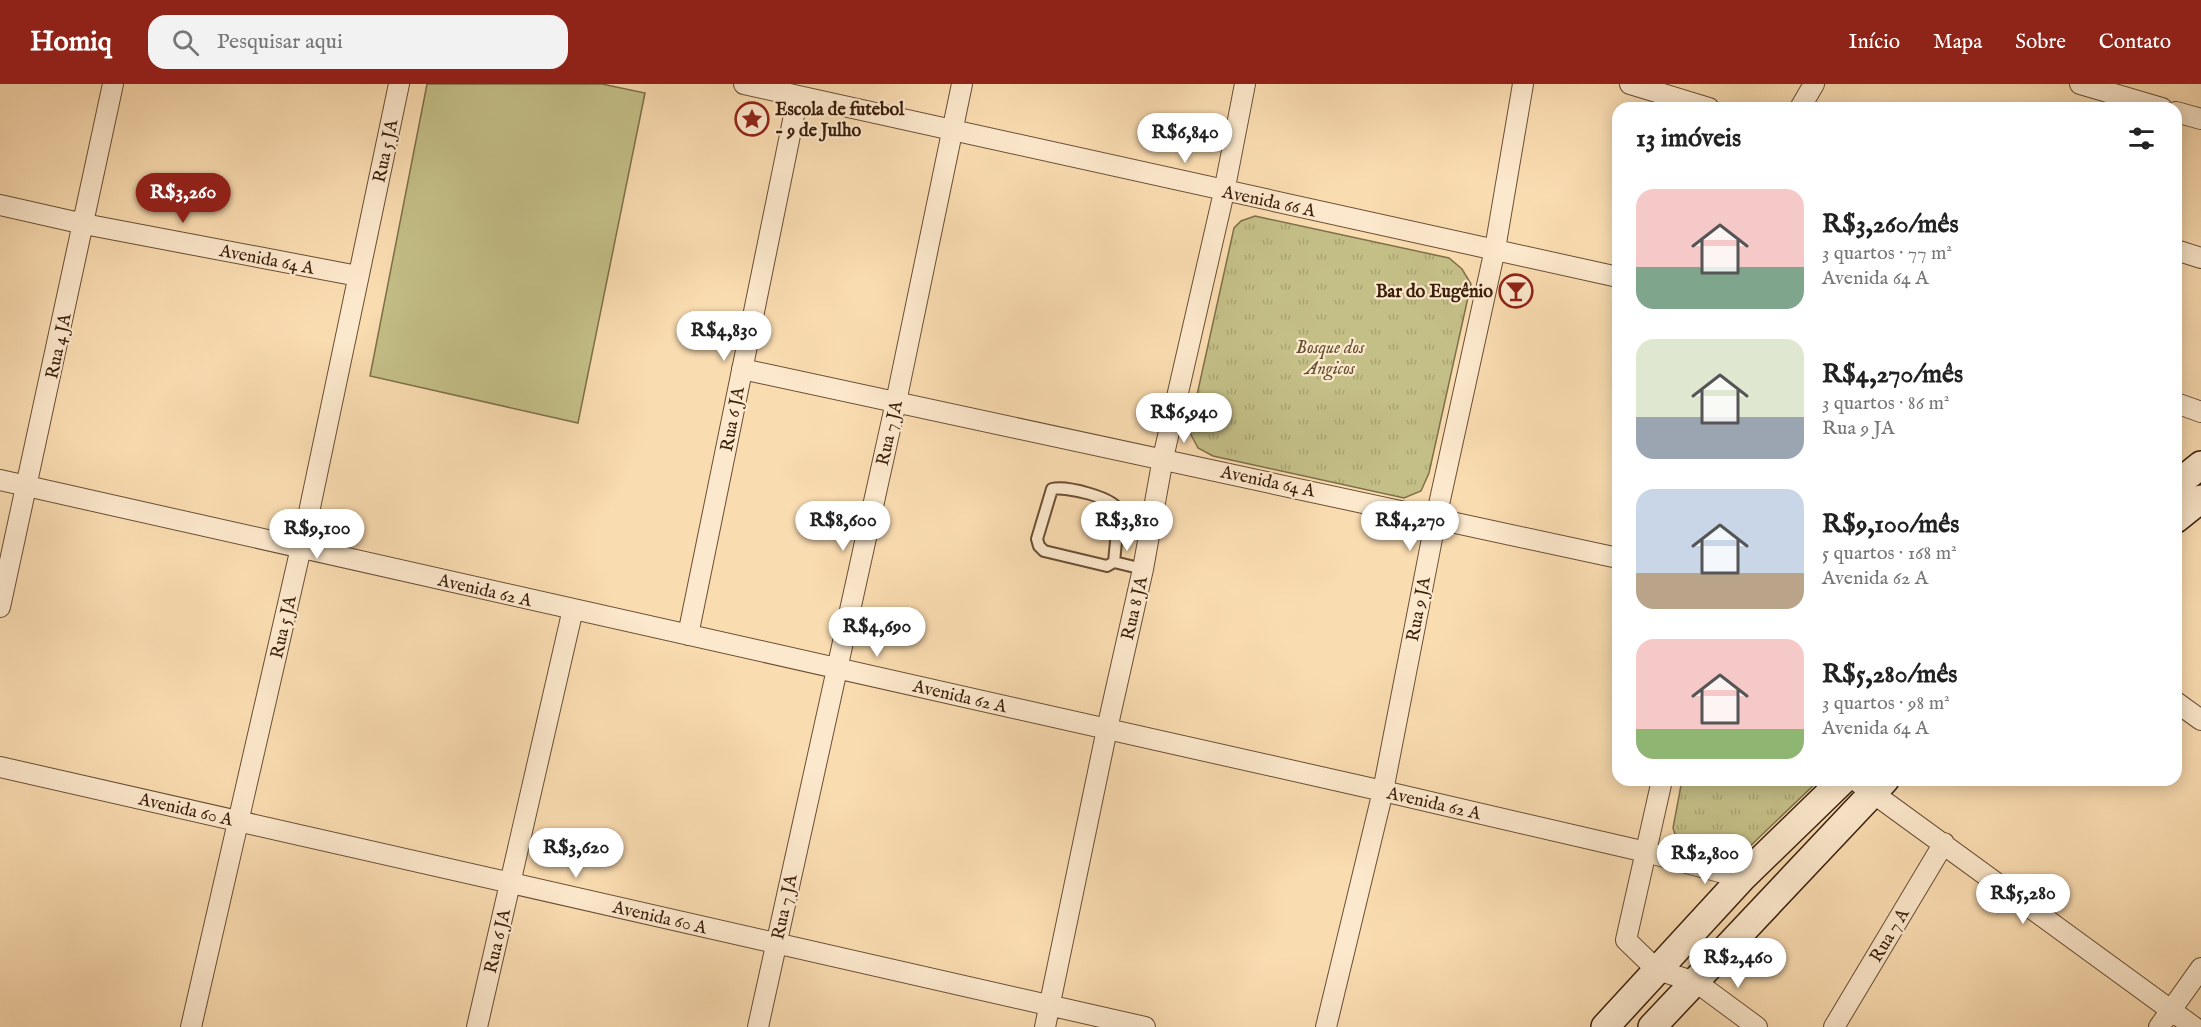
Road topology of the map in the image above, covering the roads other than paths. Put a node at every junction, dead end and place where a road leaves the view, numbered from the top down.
1 (113, 84) edge
2 (399, 84) edge
3 (744, 84) edge
4 (962, 84) edge
5 (1245, 84) edge
6 (1523, 84) edge
7 (1630, 84) edge
8 (1814, 84) edge
9 (2080, 84) edge
10 (1657, 88) edge
11 (798, 96) junction
12 (1693, 102) edge
13 (1804, 102) edge
14 (2142, 102) edge
15 (2182, 114) edge
16 (2201, 119) edge
17 (952, 131) junction
18 (1224, 192) junction
19 (0, 206) edge
20 (84, 224) junction
21 (1495, 249) junction
22 (2182, 252) edge
23 (2201, 258) edge
24 (358, 276) junction
25 (1612, 276) edge
26 (742, 369) junction
27 (896, 402) junction
28 (2182, 405) edge
29 (2201, 412) edge
30 (1163, 458) junction
31 (2201, 465) edge
32 (0, 480) edge
33 (2182, 480) edge
34 (27, 487) junction
35 (2201, 500) edge
36 (2182, 514) edge
37 (1436, 518) junction
38 (301, 549) junction
39 (1612, 557) edge
40 (1114, 562) junction
41 (1143, 569) junction
42 (0, 607) edge
43 (573, 609) junction
44 (688, 635) junction
45 (836, 668) junction
46 (2182, 706) edge
47 (2200, 716) edge
48 (1107, 729) junction
49 (0, 767) edge
50 (1661, 786) edge
51 (1837, 786) edge
52 (1869, 786) edge
53 (1873, 786) edge
54 (1383, 791) junction
55 (238, 821) junction
56 (1944, 843) junction
57 (1646, 852) junction
58 (1742, 878) junction
59 (510, 883) junction
60 (776, 944) junction
61 (2201, 968) edge
62 (1657, 970) junction
63 (1696, 982) junction
64 (1050, 1006) junction
65 (2172, 1011) junction
66 (191, 1027) edge
67 (477, 1027) edge
68 (758, 1027) edge
69 (1046, 1027) edge
70 (1145, 1027) edge
71 (1326, 1027) edge
72 (1605, 1027) edge
73 (1652, 1027) edge
74 (1757, 1027) edge
75 (1834, 1027) edge
76 (2159, 1027) edge
77 (2194, 1027) edge

1 - 20 street, Rua 4 JA
2 - 24 street, Rua 5 JA
3 - 11 street, Avenida 66 A
4 - 17 street, Rua 7 JA
5 - 18 street, Rua 8 JA
6 - 21 street, Rua 9 JA
7 - 10 street
8 - 13 street
9 - 14 street
10 - 12 street
11 - 17 street, Avenida 66 A
11 - 26 street, Rua 6 JA
15 - 16 street
17 - 18 street, Avenida 66 A
17 - 27 street, Rua 7 JA
18 - 21 street, Avenida 66 A
18 - 30 street, Rua 8 JA
19 - 20 street, Avenida 64 A
20 - 24 street, Avenida 64 A
20 - 34 street, Rua 4 JA
21 - 25 street, Avenida 66 A
21 - 37 street, Rua 9 JA
22 - 23 street
24 - 38 street, Rua 5 JA
26 - 27 street, Avenida 64 A
26 - 44 street, Rua 6 JA
27 - 30 street, Avenida 64 A
27 - 45 street, Rua 7 JA
28 - 29 street
30 - 37 street, Avenida 64 A
30 - 41 street, Rua 8 JA
31 - 33 main road
32 - 34 street, Avenida 62 A
34 - 38 street, Avenida 62 A
34 - 42 street, Rua 4 JA
35 - 36 main road
37 - 39 street, Avenida 64 A
37 - 54 street, Rua 9 JA
38 - 43 street, Avenida 62 A
38 - 55 street, Rua 5 JA
40 - 40 lane
40 - 41 lane
41 - 48 street, Rua 8 JA
43 - 44 street, Avenida 62 A
43 - 59 street, Rua 6 JA
44 - 45 street, Avenida 62 A
45 - 48 street, Avenida 62 A
45 - 60 street, Rua 7 JA
46 - 47 street
48 - 54 street, Avenida 62 A
48 - 64 street, Rua 8 JA
49 - 55 street, Avenida 60 A
50 - 57 street
51 - 58 main road
52 - 63 main road
53 - 56 street
54 - 57 street, Avenida 62 A
54 - 71 street, Rua 9 JA
55 - 59 street, Avenida 60 A
55 - 66 street, Rua 5 JA
56 - 65 street
56 - 75 street, Rua 7 A
57 - 58 street, Avenida 62 A
57 - 62 street
58 - 62 main road
59 - 60 street, Avenida 60 A
59 - 67 street, Rua 6 JA
60 - 64 street, Avenida 60 A
60 - 68 street, Rua 7 JA
61 - 65 street
62 - 63 street
62 - 72 main road
63 - 73 main road
63 - 74 street
64 - 69 street, Rua 8 JA
64 - 70 street, Avenida 60 A
65 - 76 street
65 - 77 street

